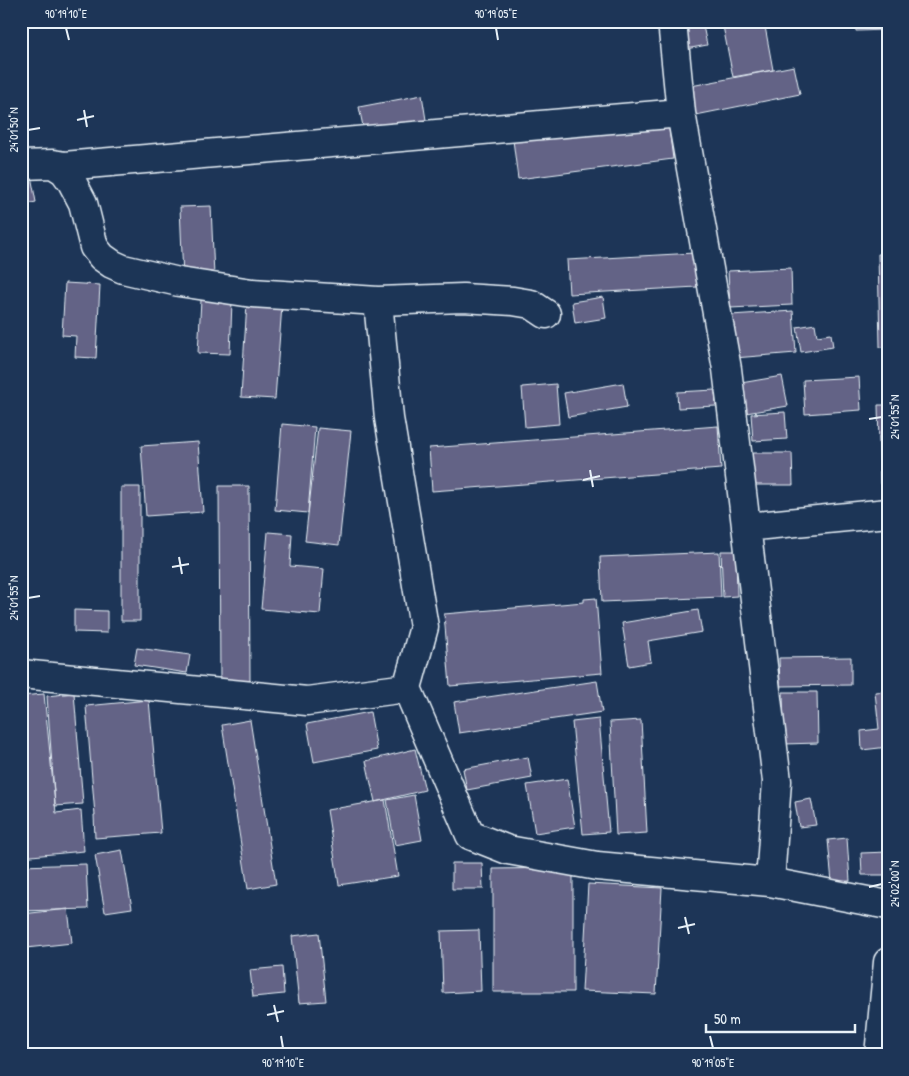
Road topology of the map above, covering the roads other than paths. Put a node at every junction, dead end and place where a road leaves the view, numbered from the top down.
1 (672, 21) edge
2 (681, 114) junction
3 (53, 164) junction
4 (21, 165) edge
5 (378, 302) junction
6 (546, 314) dead end
7 (888, 513) edge
8 (746, 527) junction
9 (21, 674) edge
10 (407, 688) junction
11 (770, 882) junction
12 (888, 905) edge
13 (888, 962) edge
14 (879, 1055) edge

1 - 2 street
2 - 3 street
2 - 8 street
3 - 4 street
3 - 5 street
5 - 6 street
5 - 10 street
7 - 8 street
8 - 11 street
9 - 10 street
10 - 11 street
11 - 12 street
13 - 14 street

